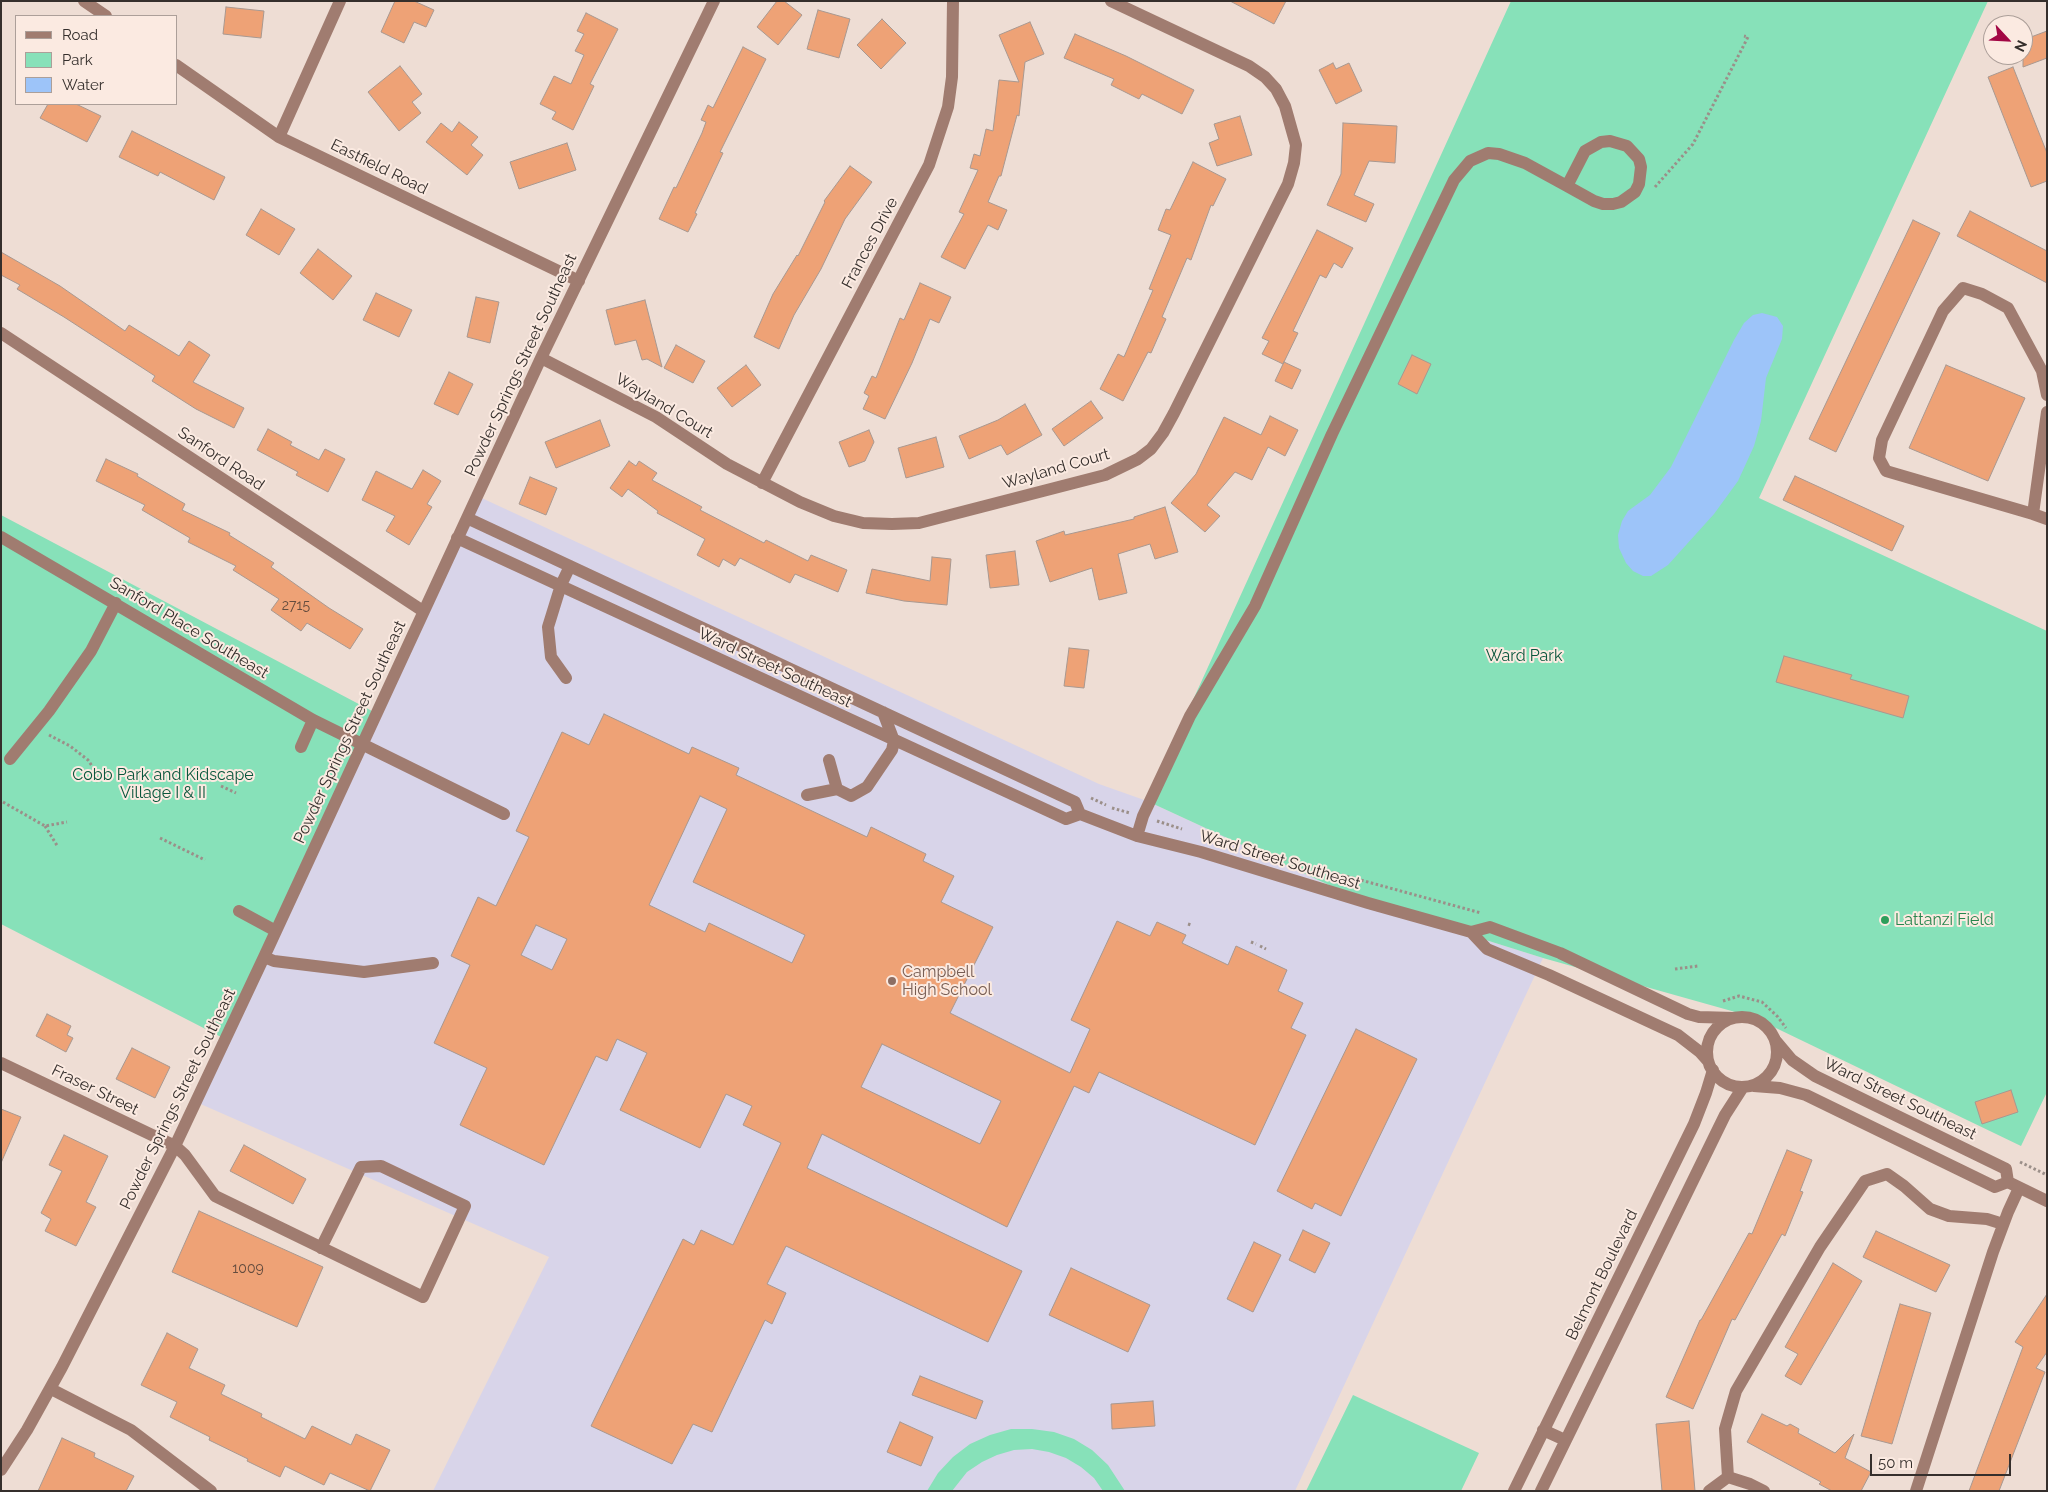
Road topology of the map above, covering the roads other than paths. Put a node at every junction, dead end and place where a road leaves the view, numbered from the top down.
1 (84, 1) edge
2 (340, 1) edge
3 (714, 1) edge
4 (953, 1) edge
5 (1111, 1) edge
6 (105, 15) edge
7 (178, 66) edge
8 (279, 137) junction
9 (1567, 186) junction
10 (579, 281) junction
11 (1, 333) edge
12 (542, 358) junction
13 (2047, 395) edge
14 (2047, 412) edge
15 (762, 483) junction
16 (2033, 514) junction
17 (467, 518) junction
18 (2047, 519) edge
19 (1, 537) edge
20 (457, 538) junction
21 (570, 566) junction
22 (561, 585) junction
23 (116, 603) junction
24 (424, 611) junction
25 (566, 678) dead end
26 (883, 712) junction
27 (313, 720) junction
28 (894, 741) junction
29 (361, 744) junction
30 (301, 747) dead end
31 (10, 759) dead end
32 (829, 760) dead end
33 (837, 789) junction
34 (807, 795) dead end
35 (504, 814) dead end
36 (1080, 814) junction
37 (1137, 836) junction
38 (239, 912) dead end
39 (276, 931) junction
40 (1471, 932) junction
41 (264, 957) junction
42 (433, 963) dead end
43 (1734, 1018) junction
44 (1776, 1041) junction
45 (1, 1063) edge
46 (1710, 1066) junction
47 (1748, 1086) junction
48 (175, 1146) junction
49 (2013, 1185) junction
50 (2047, 1201) edge
51 (2003, 1224) junction
52 (321, 1248) junction
53 (51, 1389) junction
54 (1543, 1430) junction
55 (1566, 1440) junction
56 (1, 1470) edge
57 (1728, 1477) junction
58 (211, 1491) edge
59 (1514, 1491) edge
60 (1541, 1491) edge
61 (1709, 1491) edge
62 (1764, 1491) edge
63 (1916, 1491) edge

1 - 6 street
2 - 8 street
3 - 10 street, Powder Springs Street Southeast
4 - 15 street, Frances Drive
5 - 15 street, Wayland Court
7 - 8 street, Eastfield Road
8 - 10 street, Eastfield Road
9 - 9 street
9 - 37 street
10 - 12 street, Powder Springs Street Southeast
11 - 24 street, Sanford Road
12 - 15 street, Wayland Court
12 - 17 street, Powder Springs Street Southeast
13 - 16 street
14 - 16 street
16 - 18 street
17 - 20 street, Powder Springs Street Southeast
17 - 21 street, Ward Street Southeast
19 - 23 street, Sanford Place Southeast
20 - 22 street, Ward Street Southeast
20 - 24 street, Powder Springs Street Southeast
21 - 22 street
21 - 26 street, Ward Street Southeast
22 - 25 street
22 - 28 street, Ward Street Southeast
23 - 27 street, Sanford Place Southeast
23 - 31 street
24 - 29 street, Powder Springs Street Southeast
26 - 28 street
26 - 36 street, Ward Street Southeast
27 - 29 street, Sanford Place Southeast
27 - 30 street
28 - 33 street
28 - 36 street, Ward Street Southeast
29 - 35 street, Sanford Place Southeast
29 - 39 street, Powder Springs Street Southeast
32 - 33 street
33 - 34 street
36 - 37 street, Ward Street Southeast
37 - 40 street, Ward Street Southeast
38 - 39 street
39 - 41 street, Powder Springs Street Southeast
40 - 43 street, Ward Street Southeast
40 - 46 street, Ward Street Southeast
41 - 42 street
41 - 48 street, Powder Springs Street Southeast
43 - 44 street, Ward Street Southeast
43 - 46 street
44 - 47 street
44 - 49 street, Ward Street Southeast
45 - 48 street, Fraser Street
46 - 47 street, Ward Street Southeast
46 - 54 street, Belmont Boulevard
47 - 49 street, Ward Street Southeast
47 - 55 street
48 - 52 street
48 - 53 street, Powder Springs Street Southeast
49 - 50 street, Ward Street Southeast
49 - 51 street
51 - 57 street
51 - 63 street
52 - 52 street
53 - 56 street, Powder Springs Street Southeast
53 - 58 street
54 - 55 street
54 - 59 street, Belmont Boulevard
55 - 60 street
57 - 61 street
57 - 62 street

